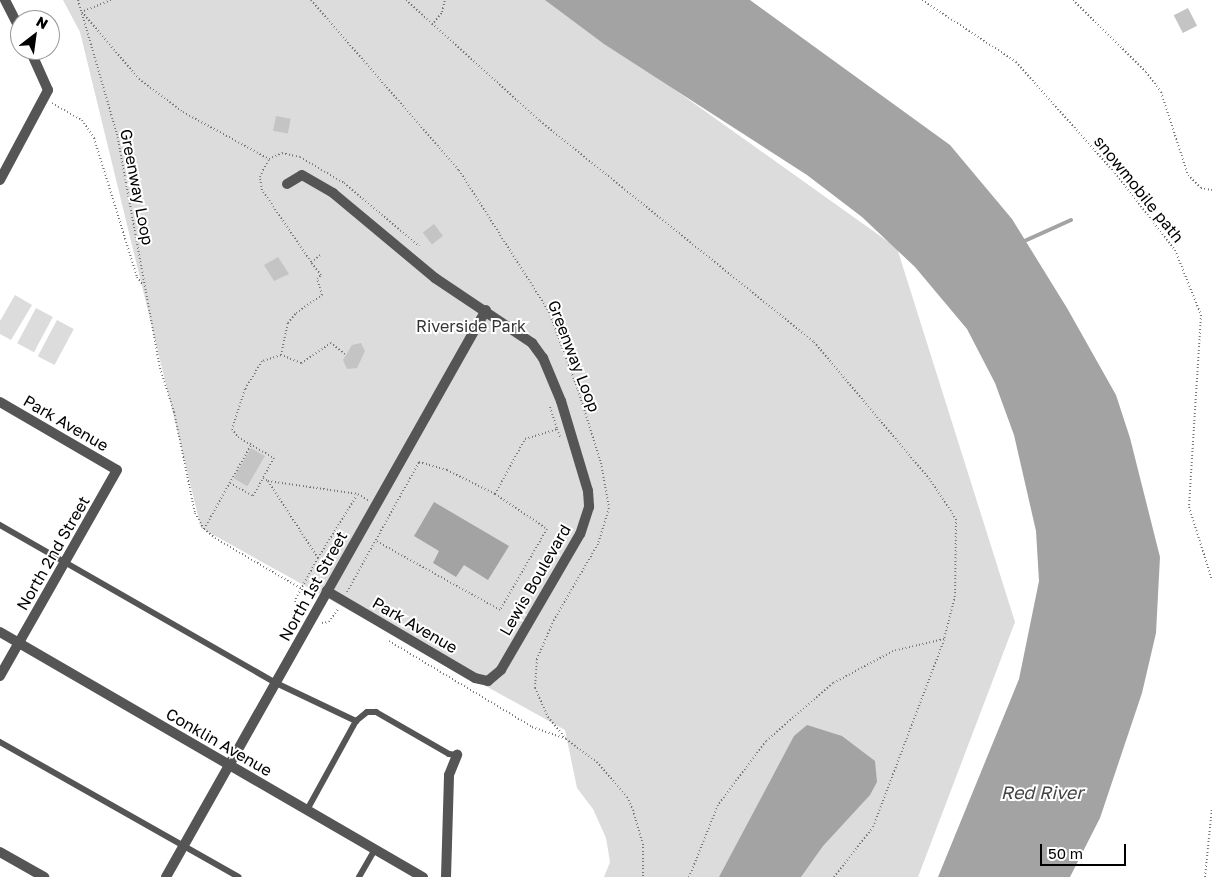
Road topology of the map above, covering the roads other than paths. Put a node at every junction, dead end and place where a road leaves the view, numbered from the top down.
1 (34, 60) edge
2 (0, 180) edge
3 (287, 184) dead end
4 (486, 310) junction
5 (0, 402) edge
6 (117, 470) joint
7 (0, 525) edge
8 (64, 563) junction
9 (327, 591) junction
10 (0, 632) edge
11 (19, 643) junction
12 (0, 676) edge
13 (488, 681) joint
14 (276, 683) junction
15 (356, 721) junction
16 (0, 742) edge
17 (457, 755) joint
18 (229, 765) junction
19 (307, 810) junction
20 (184, 845) junction
21 (375, 849) junction
22 (0, 852) edge
23 (44, 877) edge
24 (166, 877) edge
25 (239, 877) edge
26 (359, 877) edge
27 (423, 877) edge
28 (446, 877) edge

1 - 2 street
3 - 4 street, Lewis Boulevard
4 - 9 street, North 1st Street
4 - 13 street, Lewis Boulevard
5 - 6 street, Park Avenue
6 - 8 street, North 2nd Street
7 - 8 lane
8 - 11 street, North 2nd Street
8 - 14 lane
9 - 13 street, Park Avenue
9 - 14 street, North 1st Street
10 - 11 street, Conklin Avenue
11 - 12 street, North 2nd Street
11 - 18 street, Conklin Avenue
14 - 15 lane
14 - 18 street, North 1st Street
15 - 17 lane
15 - 19 lane
16 - 20 lane
17 - 28 street
18 - 19 street, Conklin Avenue
18 - 20 street, North 1st Street
19 - 21 street, Conklin Avenue
20 - 24 street, North 1st Street
20 - 25 lane
21 - 26 lane
21 - 27 street, Conklin Avenue
22 - 23 street

